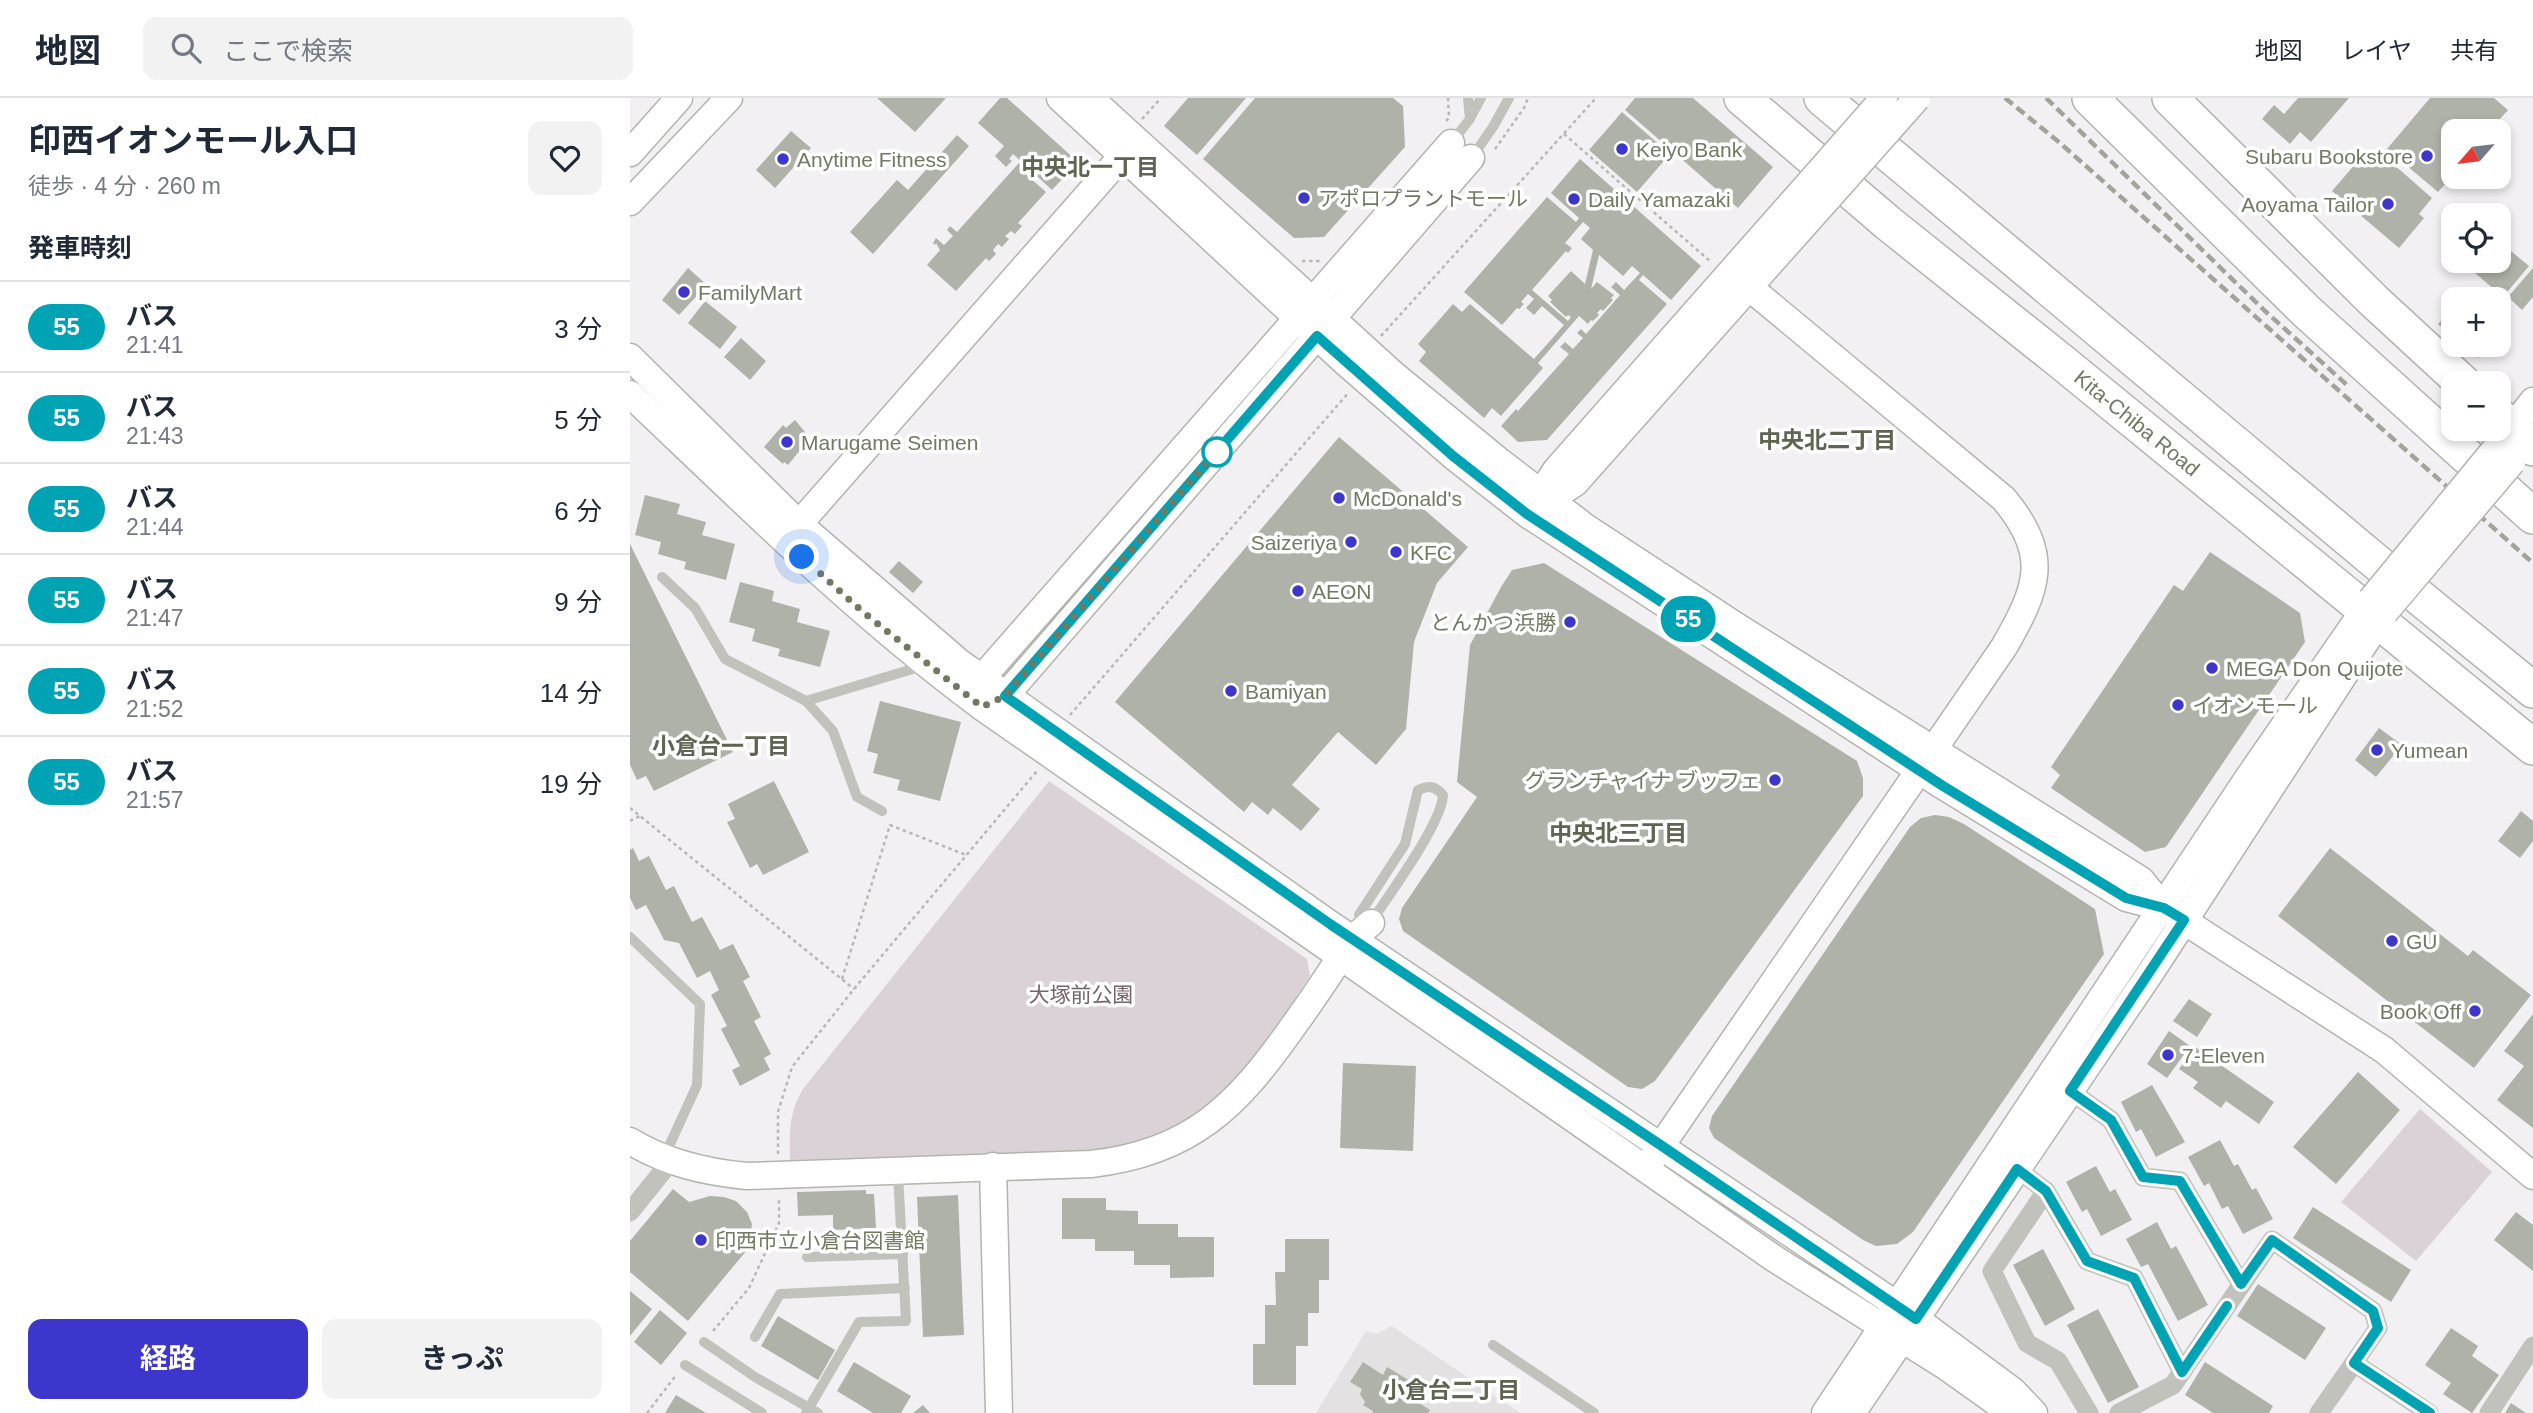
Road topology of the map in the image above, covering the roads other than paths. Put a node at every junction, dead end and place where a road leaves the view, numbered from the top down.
1 (679, 98) edge
2 (729, 98) edge
3 (1060, 98) edge
4 (1090, 98) edge
5 (1468, 98) edge
6 (1481, 98) edge
7 (1509, 98) edge
8 (1742, 98) edge
9 (1822, 98) edge
10 (1884, 98) edge
11 (1917, 98) edge
12 (2090, 98) edge
13 (2170, 98) edge
14 (1469, 119) junction
15 (1463, 146) junction
16 (630, 153) edge
17 (1122, 156) junction
18 (1820, 189) junction
19 (630, 202) edge
20 (1750, 288) junction
21 (1315, 318) junction
22 (630, 357) edge
23 (2450, 371) edge
24 (630, 394) edge
25 (2533, 401) edge
26 (2516, 440) edge
27 (1539, 502) junction
28 (2533, 516) edge
29 (799, 524) junction
30 (662, 577) dead end
31 (2375, 611) junction
32 (926, 665) junction
33 (981, 679) junction
34 (2533, 690) edge
35 (806, 701) junction
36 (993, 702) junction
37 (2533, 747) edge
38 (1926, 760) junction
39 (882, 811) dead end
40 (2174, 914) junction
41 (1355, 934) junction
42 (630, 937) edge
43 (2070, 1091) junction
44 (630, 1140) edge
45 (1662, 1146) junction
46 (667, 1159) junction
47 (993, 1166) junction
48 (2017, 1169) junction
49 (898, 1170) junction
50 (1646, 1170) junction
51 (2533, 1177) edge
52 (2046, 1191) junction
53 (630, 1212) edge
54 (903, 1254) junction
55 (807, 1257) dead end
56 (2241, 1284) junction
57 (905, 1287) junction
58 (1899, 1323) junction
59 (755, 1337) dead end
60 (704, 1342) dead end
61 (1493, 1345) dead end
62 (2533, 1346) edge
63 (2354, 1363) junction
64 (685, 1365) dead end
65 (2182, 1372) junction
66 (811, 1411) edge
67 (762, 1413) edge
68 (999, 1413) edge
69 (1594, 1413) edge
70 (1825, 1413) edge
71 (1852, 1413) edge
72 (2008, 1413) edge
73 (2034, 1413) edge
74 (2088, 1413) edge
75 (2119, 1413) edge
76 (2319, 1413) edge
77 (2430, 1413) edge
78 (2489, 1413) edge

1 - 16 street
2 - 19 street
3 - 17 street
4 - 21 street
5 - 14 lane
6 - 14 lane
7 - 15 lane
8 - 31 highway, Kita-Chiba Road
9 - 34 highway
10 - 18 street, bridge
11 - 18 street, bridge
12 - 28 highway
13 - 23 highway
14 - 15 lane
15 - 21 street
17 - 21 street
17 - 29 street
18 - 20 street
18 - 27 street
20 - 27 street
20 - 38 street
21 - 27 street
21 - 33 street
21 - 36 street
22 - 29 street
24 - 32 street
25 - 26 street
26 - 31 street, bridge
27 - 38 street
29 - 33 street
30 - 35 lane
31 - 37 highway, Kita-Chiba Road
31 - 40 street
32 - 35 lane
32 - 36 street
33 - 36 street
35 - 39 lane
36 - 41 street
38 - 40 street
38 - 45 street
40 - 43 street
40 - 51 street
40 - 58 street
41 - 41 lane
41 - 45 street
41 - 47 street
41 - 50 street
42 - 46 lane
43 - 48 street
43 - 56 street
44 - 46 street
45 - 50 street
45 - 58 street
46 - 49 street
46 - 53 street
47 - 49 street
47 - 68 street
48 - 52 street
48 - 58 street
49 - 54 lane
50 - 58 street
52 - 65 street
52 - 74 street
54 - 55 lane
54 - 57 lane
56 - 63 street
56 - 65 street
57 - 59 lane
57 - 66 lane
58 - 70 street
58 - 71 street
58 - 72 street
58 - 73 street
60 - 66 lane
61 - 69 lane
62 - 78 street
63 - 76 street
63 - 77 street
64 - 67 lane
65 - 75 street

